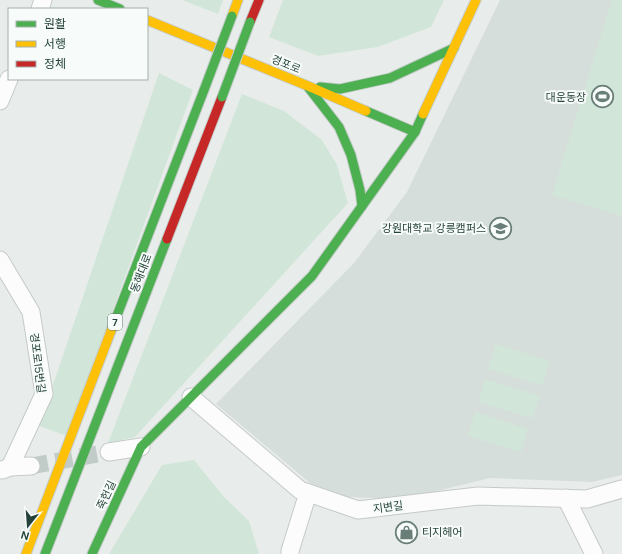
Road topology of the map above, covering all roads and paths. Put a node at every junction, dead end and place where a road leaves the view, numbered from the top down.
1 (98, 0) edge
2 (238, 0) edge
3 (259, 0) edge
4 (476, 0) edge
5 (118, 8) edge
6 (148, 20) edge
7 (454, 48) junction
8 (9, 80) edge
9 (308, 86) junction
10 (0, 101) edge
11 (414, 132) junction
12 (362, 206) junction
13 (0, 260) edge
14 (191, 397) junction
15 (141, 447) junction
16 (109, 452) tunnel mouth
17 (31, 466) tunnel mouth
18 (5, 468) edge
19 (622, 489) edge
20 (308, 493) junction
21 (566, 498) junction
22 (26, 554) edge
23 (44, 554) edge
24 (92, 554) edge
25 (290, 554) edge
26 (594, 554) edge

1 - 5 street
2 - 22 street, 동해대로 / 7, bridge
3 - 23 street, 동해대로 / 7, bridge
4 - 7 street
6 - 9 street, 경포로
7 - 9 street
7 - 11 street
8 - 10 street
9 - 11 street, 경포로
9 - 12 street
11 - 12 street
12 - 14 street
13 - 18 street, 경포로15번길
14 - 15 street
14 - 20 street, 지변길
15 - 16 street
15 - 24 street, 죽헌길
17 - 18 street
19 - 21 street, 지변길
20 - 21 street, 지변길
20 - 25 street
21 - 26 street

